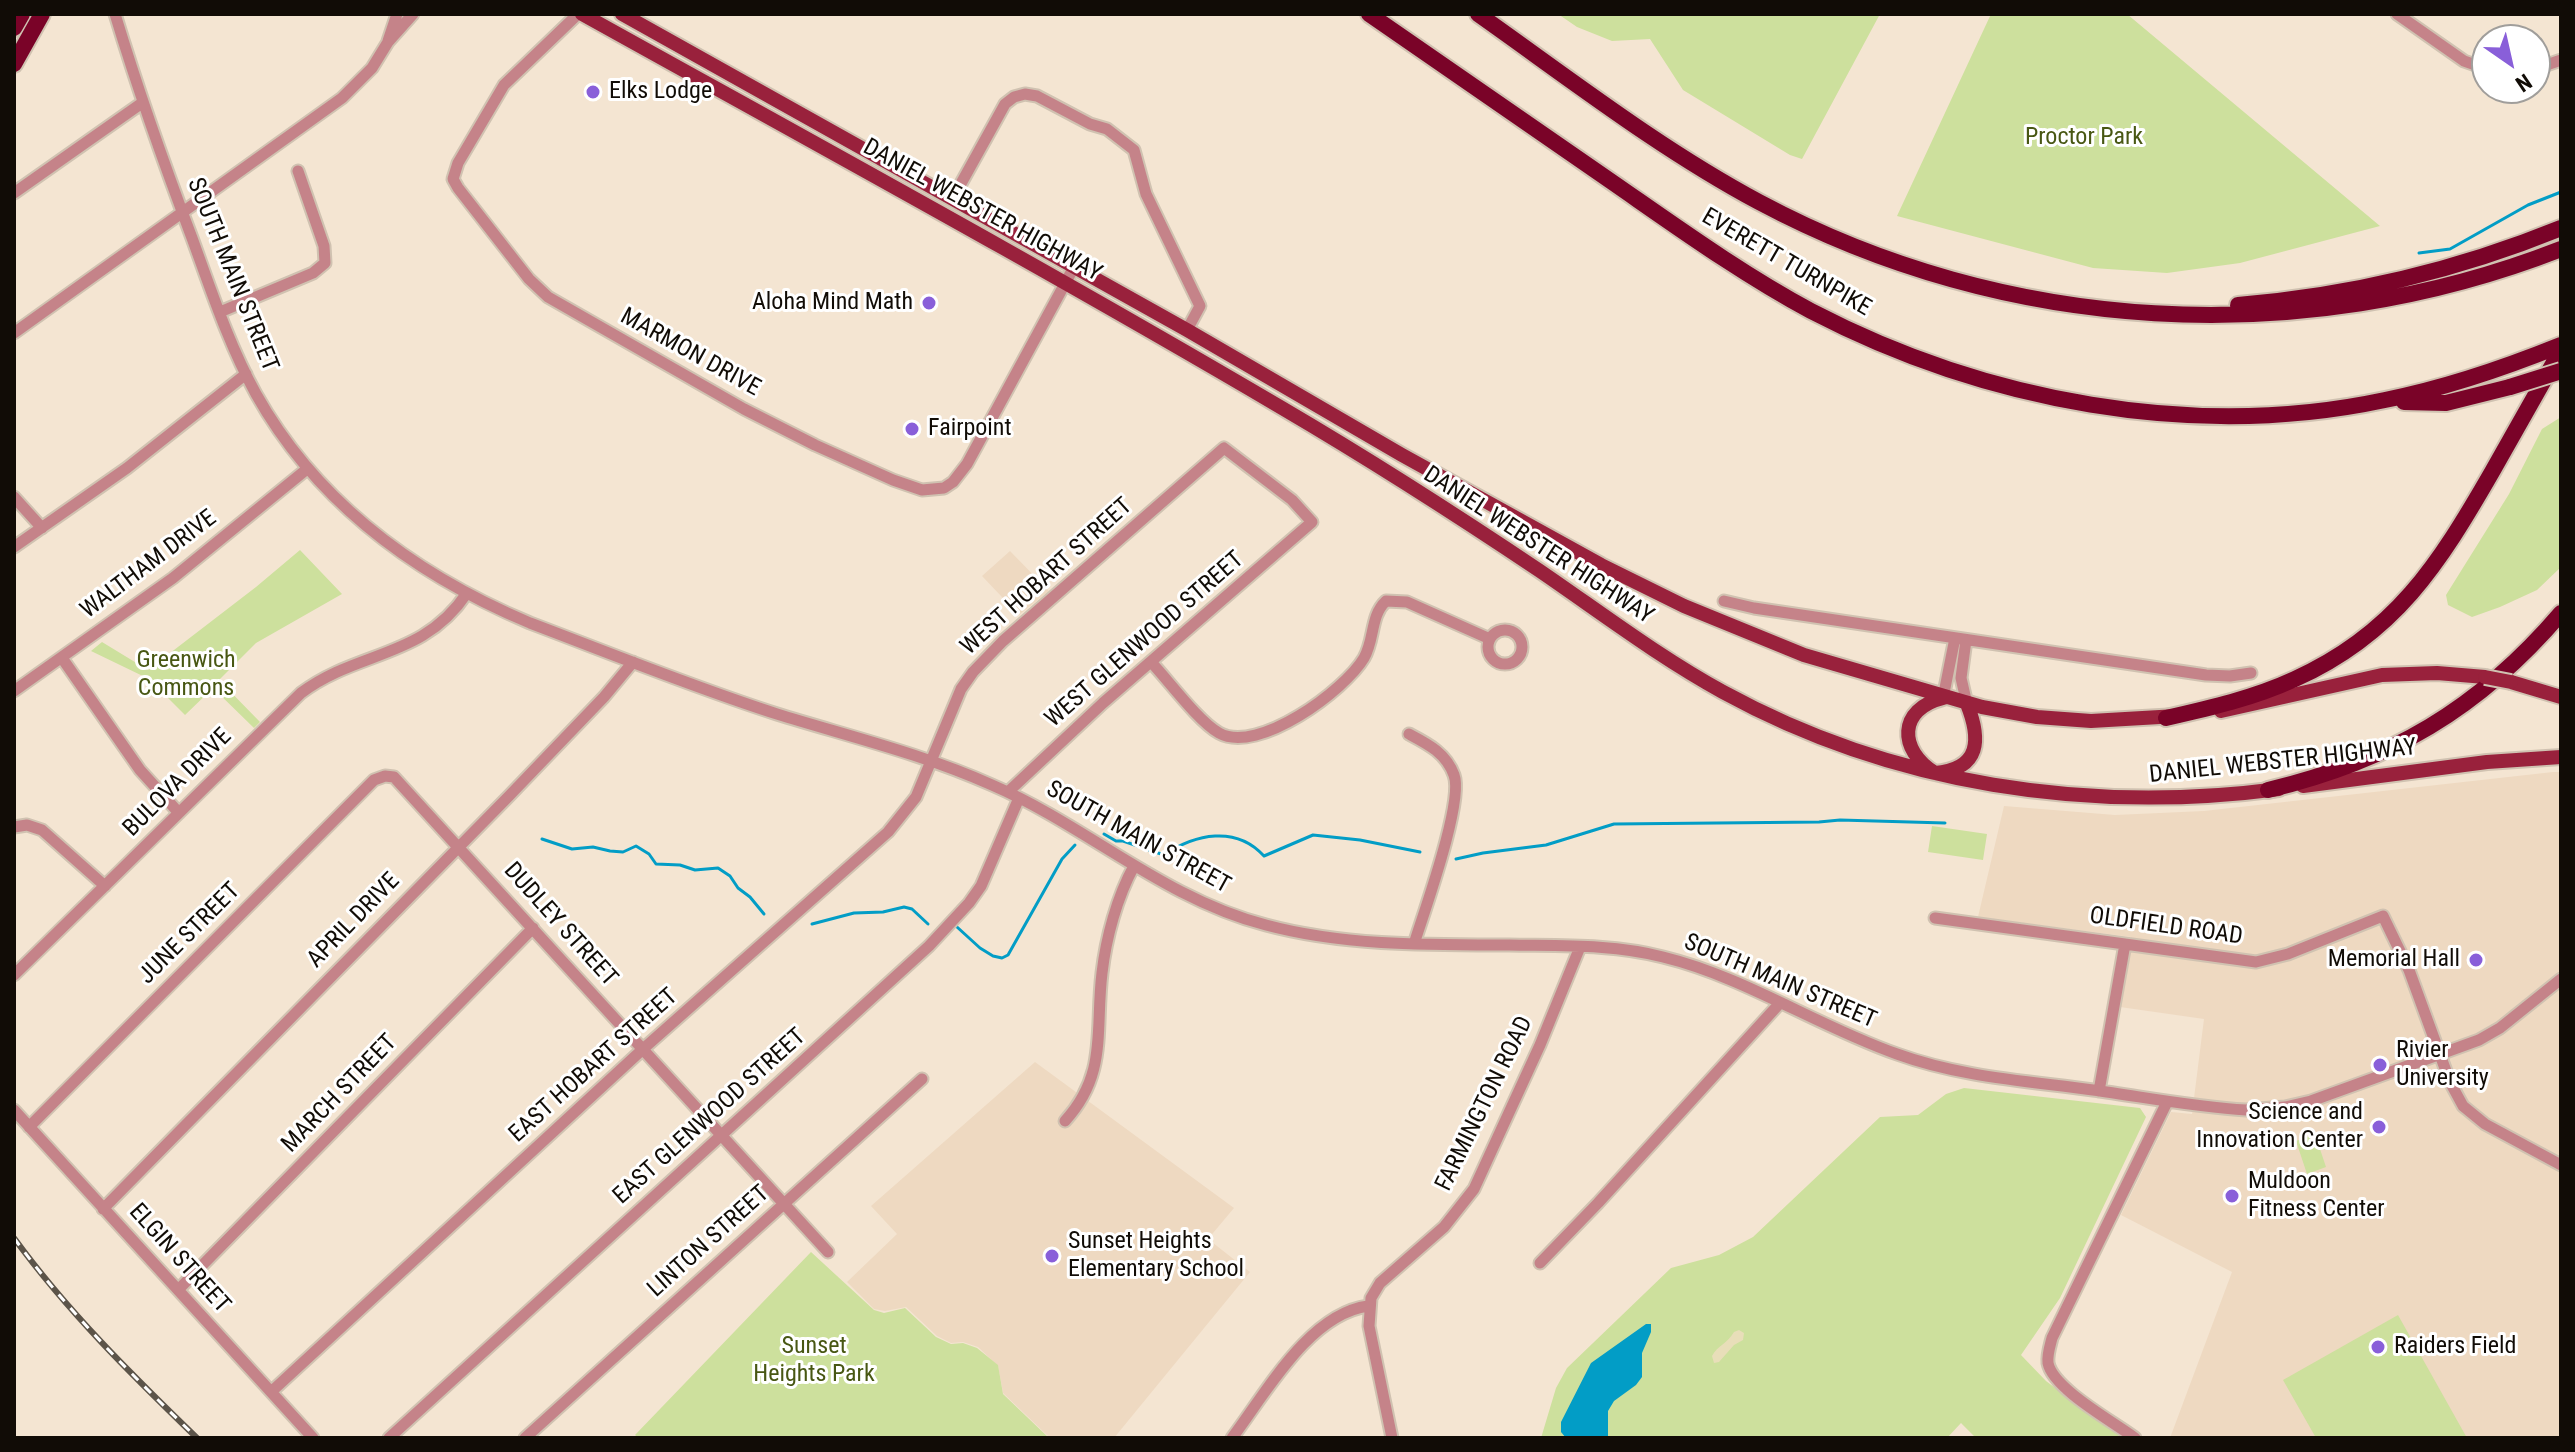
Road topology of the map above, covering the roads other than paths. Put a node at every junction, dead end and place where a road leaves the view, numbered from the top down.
1 (22, 14) edge
2 (42, 14) edge
3 (115, 14) edge
4 (397, 14) edge
5 (413, 14) edge
6 (580, 14) edge
7 (622, 14) edge
8 (1361, 14) edge
9 (1369, 14) edge
10 (1478, 14) edge
11 (2397, 14) edge
12 (14, 28) edge
13 (388, 42) junction
14 (1431, 57) junction
15 (2471, 63) edge
16 (14, 64) edge
17 (142, 103) junction
18 (298, 171) dead end
19 (14, 193) edge
20 (953, 198) junction
21 (183, 213) junction
22 (2561, 228) edge
23 (2561, 249) edge
24 (1074, 267) junction
25 (1066, 283) junction
26 (2104, 310) junction
27 (220, 312) junction
28 (1187, 330) junction
29 (14, 333) edge
30 (2561, 348) edge
31 (2561, 371) edge
32 (246, 374) junction
33 (2382, 401) junction
34 (1224, 448) joint
35 (307, 469) junction
36 (14, 497) edge
37 (42, 528) junction
38 (14, 547) edge
39 (467, 593) junction
40 (1724, 601) dead end
41 (2561, 613) edge
42 (1490, 639) dead end
43 (1961, 639) junction
44 (62, 658) junction
45 (633, 662) junction
46 (1151, 662) junction
47 (2251, 673) dead end
48 (14, 691) edge
49 (2561, 697) edge
50 (1943, 698) junction
51 (1967, 704) junction
52 (2166, 718) junction
53 (1409, 734) dead end
54 (2561, 757) edge
55 (931, 761) junction
56 (1935, 773) junction
57 (385, 776) joint
58 (2268, 790) junction
59 (1014, 795) junction
60 (179, 813) junction
61 (14, 827) edge
62 (459, 846) junction
63 (1134, 866) junction
64 (105, 886) junction
65 (1935, 918) dead end
66 (533, 928) junction
67 (1414, 944) junction
68 (2125, 944) junction
69 (1580, 947) junction
70 (14, 975) edge
71 (2561, 979) edge
72 (1780, 1003) junction
73 (643, 1049) junction
74 (2441, 1055) junction
75 (922, 1079) dead end
76 (2099, 1091) junction
77 (2167, 1102) junction
78 (14, 1110) edge
79 (1065, 1121) dead end
80 (29, 1127) junction
81 (722, 1135) junction
82 (2561, 1165) edge
83 (784, 1204) junction
84 (103, 1209) junction
85 (828, 1252) dead end
86 (1540, 1263) dead end
87 (178, 1290) junction
88 (1368, 1306) junction
89 (271, 1392) junction
90 (313, 1438) edge
91 (389, 1438) edge
92 (525, 1438) edge
93 (1232, 1438) edge
94 (1392, 1438) edge
95 (2135, 1438) edge

1 - 12 highway
2 - 16 highway
3 - 17 street, SOUTH MAIN STREET
4 - 13 street
5 - 13 street
6 - 25 main road, DANIEL WEBSTER HIGHWAY
6 - 25 street, MARMON DRIVE
7 - 20 main road, DANIEL WEBSTER HIGHWAY
8 - 14 highway
9 - 14 highway, EVERETT TURNPIKE
10 - 26 highway, EVERETT TURNPIKE
11 - 15 street
13 - 21 street
14 - 33 highway, EVERETT TURNPIKE
17 - 19 street
17 - 21 street, SOUTH MAIN STREET
18 - 27 street
20 - 24 main road, DANIEL WEBSTER HIGHWAY
20 - 28 street
21 - 27 street, SOUTH MAIN STREET
21 - 29 street
22 - 26 highway
23 - 26 highway, EVERETT TURNPIKE
24 - 25 street
24 - 28 main road, DANIEL WEBSTER HIGHWAY
25 - 56 main road, DANIEL WEBSTER HIGHWAY
27 - 32 street, SOUTH MAIN STREET
28 - 50 main road, DANIEL WEBSTER HIGHWAY
30 - 33 highway, EVERETT TURNPIKE
30 - 52 highway
31 - 33 highway, bridge
32 - 35 street, SOUTH MAIN STREET
32 - 37 street
34 - 46 street, WEST GLENWOOD STREET
34 - 55 street, WEST HOBART STREET
35 - 39 street, SOUTH MAIN STREET
35 - 44 street, WALTHAM DRIVE
36 - 37 street
37 - 38 street
39 - 45 street, SOUTH MAIN STREET
39 - 60 street, BULOVA DRIVE
40 - 43 street
41 - 58 highway
42 - 46 street
43 - 47 street
43 - 50 street
43 - 51 street
44 - 48 street, WALTHAM DRIVE
44 - 60 street
45 - 55 street, SOUTH MAIN STREET
45 - 62 street, APRIL DRIVE
46 - 59 street, WEST GLENWOOD STREET
49 - 52 main road, DANIEL WEBSTER HIGHWAY, bridge
50 - 51 main road, DANIEL WEBSTER HIGHWAY
50 - 56 main road
51 - 52 main road, DANIEL WEBSTER HIGHWAY
51 - 56 main road
53 - 67 street
54 - 58 main road, DANIEL WEBSTER HIGHWAY
55 - 59 street, SOUTH MAIN STREET
55 - 73 street, EAST HOBART STREET
56 - 58 main road, DANIEL WEBSTER HIGHWAY
57 - 62 street, DUDLEY STREET
57 - 80 street, JUNE STREET
59 - 63 street, SOUTH MAIN STREET
59 - 81 street, EAST GLENWOOD STREET
60 - 64 street, BULOVA DRIVE
61 - 64 street
62 - 66 street, DUDLEY STREET
62 - 84 street, APRIL DRIVE
63 - 67 street, SOUTH MAIN STREET
63 - 79 street
64 - 70 street, BULOVA DRIVE
65 - 68 street, OLDFIELD ROAD
66 - 73 street, DUDLEY STREET
66 - 87 street, MARCH STREET
67 - 69 street, SOUTH MAIN STREET
68 - 74 street, OLDFIELD ROAD
68 - 76 street
69 - 72 street, SOUTH MAIN STREET
69 - 88 street, FARMINGTON ROAD
71 - 74 street, SOUTH MAIN STREET
72 - 76 street, SOUTH MAIN STREET
72 - 86 street
73 - 81 street, DUDLEY STREET
73 - 89 street, EAST HOBART STREET
74 - 77 street, SOUTH MAIN STREET
74 - 82 street
75 - 83 street, LINTON STREET
76 - 77 street, SOUTH MAIN STREET
77 - 95 street
78 - 80 street, ELGIN STREET
80 - 84 street, ELGIN STREET
81 - 83 street, DUDLEY STREET
81 - 91 street, EAST GLENWOOD STREET
83 - 85 street, DUDLEY STREET
83 - 92 street, LINTON STREET
84 - 87 street, ELGIN STREET
87 - 89 street, ELGIN STREET
88 - 93 street
88 - 94 street
89 - 90 street, ELGIN STREET

